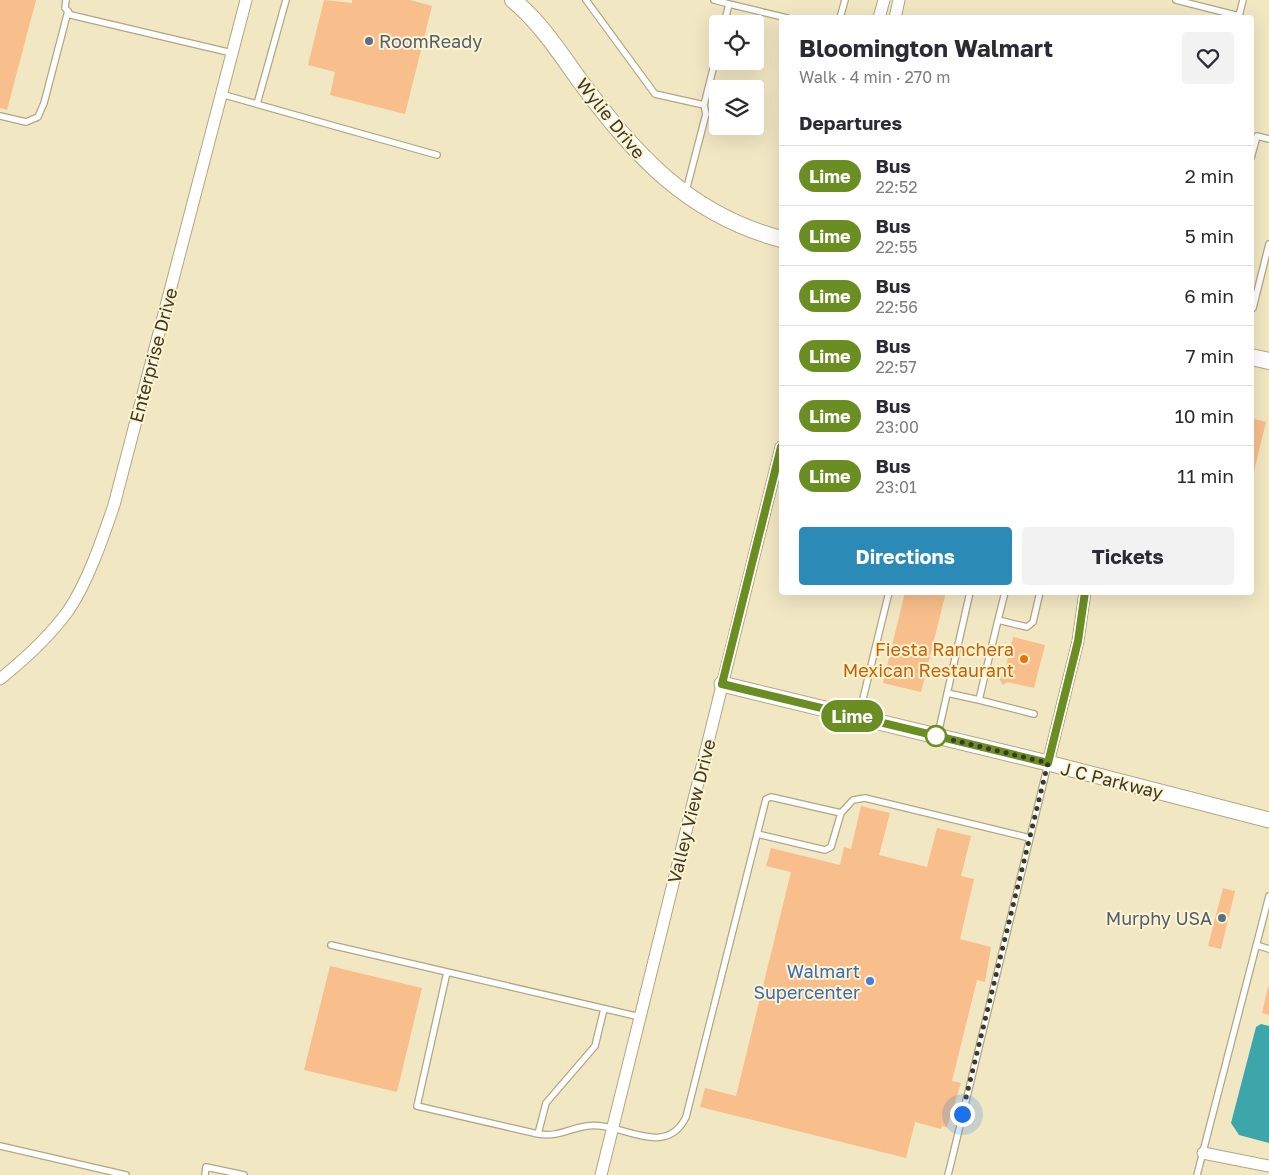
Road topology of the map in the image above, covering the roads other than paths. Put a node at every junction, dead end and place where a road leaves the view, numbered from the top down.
1 (66, 0) edge
2 (246, 0) edge
3 (286, 0) edge
4 (513, 0) edge
5 (586, 0) edge
6 (714, 0) edge
7 (845, 0) edge
8 (884, 0) edge
9 (899, 0) edge
10 (1176, 0) edge
11 (1243, 0) edge
12 (728, 4) junction
13 (68, 11) junction
14 (726, 15) edge
15 (841, 15) edge
16 (881, 15) edge
17 (896, 15) edge
18 (1235, 15) edge
19 (1239, 15) edge
20 (779, 16) edge
21 (232, 53) junction
22 (713, 70) edge
23 (221, 94) junction
24 (257, 104) junction
25 (704, 105) junction
26 (0, 116) edge
27 (1269, 139) edge
28 (1254, 147) edge
29 (437, 155) dead end
30 (686, 193) junction
31 (779, 238) edge
32 (1269, 244) edge
33 (1254, 304) edge
34 (1254, 358) edge
35 (1269, 361) edge
36 (779, 455) edge
37 (888, 595) edge
38 (969, 595) edge
39 (1004, 595) edge
40 (1039, 595) edge
41 (1084, 595) edge
42 (998, 620) junction
43 (0, 679) edge
44 (722, 684) junction
45 (947, 693) junction
46 (979, 700) junction
47 (1034, 714) dead end
48 (858, 717) junction
49 (937, 736) junction
50 (1048, 763) junction
51 (841, 813) junction
52 (1269, 820) edge
53 (757, 834) junction
54 (1030, 838) junction
55 (1269, 896) edge
56 (331, 945) dead end
57 (1256, 945) junction
58 (1269, 949) edge
59 (447, 972) junction
60 (604, 1009) junction
61 (640, 1017) junction
62 (614, 1129) junction
63 (538, 1134) junction
64 (0, 1146) edge
65 (1203, 1153) junction
66 (1269, 1166) edge
67 (126, 1175) edge
68 (205, 1175) edge
69 (244, 1175) edge
70 (601, 1175) edge
71 (948, 1175) edge
72 (1197, 1175) edge

1 - 13 lane
2 - 21 street, Enterprise Drive
3 - 24 lane
4 - 30 main road, Wylie Drive
5 - 25 lane
6 - 12 lane
7 - 15 lane
8 - 16 street
9 - 17 street
10 - 18 lane
11 - 19 lane
12 - 14 lane
12 - 20 lane
13 - 21 lane
13 - 26 lane
21 - 23 street, Enterprise Drive
22 - 25 lane
23 - 24 lane
23 - 43 street, Enterprise Drive
24 - 29 lane
25 - 30 lane
27 - 28 lane
30 - 31 main road, Wylie Drive
32 - 33 lane
34 - 35 main road
36 - 44 street, Valley View Drive
37 - 48 lane
38 - 45 lane
39 - 42 lane
40 - 42 lane
41 - 50 street
42 - 46 lane
44 - 48 street, J C Parkway
44 - 61 street, Valley View Drive
45 - 46 lane
45 - 49 lane
46 - 47 lane
48 - 49 street, J C Parkway
49 - 50 street, J C Parkway
50 - 52 street, J C Parkway
50 - 54 lane
51 - 53 lane
51 - 53 lane
51 - 54 lane
53 - 62 lane
54 - 71 lane
55 - 57 lane
56 - 59 lane
57 - 58 lane
57 - 65 lane
59 - 60 lane
59 - 63 lane
60 - 61 lane
60 - 63 lane
61 - 62 street, Valley View Drive
62 - 63 lane
62 - 70 street, Valley View Drive
64 - 67 lane
65 - 66 street
65 - 72 lane
68 - 69 lane

